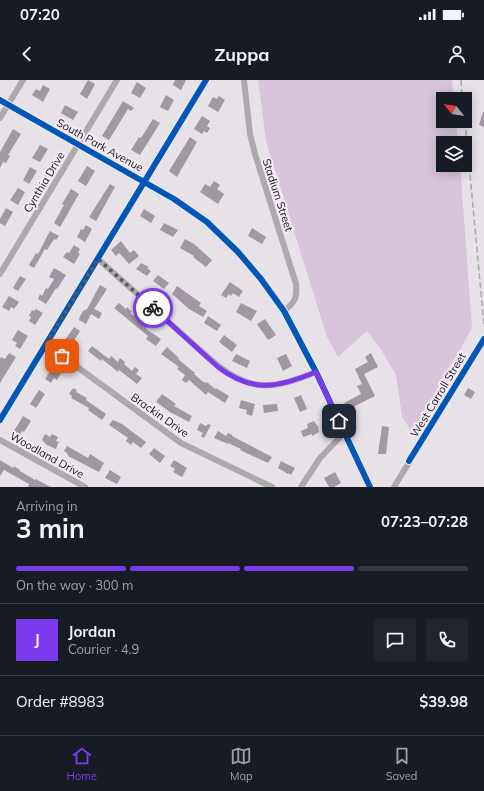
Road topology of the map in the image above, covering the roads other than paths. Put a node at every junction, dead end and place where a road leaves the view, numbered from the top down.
1 (23, 80) edge
2 (117, 80) edge
3 (206, 80) edge
4 (244, 80) edge
5 (0, 100) edge
6 (8, 104) junction
7 (0, 118) edge
8 (78, 144) junction
9 (145, 181) junction
10 (98, 259) junction
11 (0, 274) edge
12 (284, 311) junction
13 (484, 339) edge
14 (46, 344) junction
15 (316, 372) junction
16 (0, 420) edge
17 (344, 433) junction
18 (0, 440) edge
19 (85, 487) edge
20 (272, 487) edge
21 (301, 487) edge
22 (370, 487) edge
23 (394, 487) edge

1 - 6 street
2 - 8 street, Cynthia Drive
3 - 9 street
4 - 12 street, Stadium Street
5 - 6 street, South Park Avenue
6 - 7 street
6 - 8 street, South Park Avenue
8 - 9 street, South Park Avenue
8 - 11 street, Cynthia Drive
9 - 10 street
9 - 12 street, South Park Avenue
10 - 14 street
10 - 15 street
12 - 15 street, South Park Avenue
13 - 23 street, West Carroll Street
14 - 16 street
14 - 20 street, Brackin Drive
15 - 17 street, South Park Avenue
17 - 21 street
17 - 22 street, South Park Avenue
18 - 19 street, Woodland Drive

